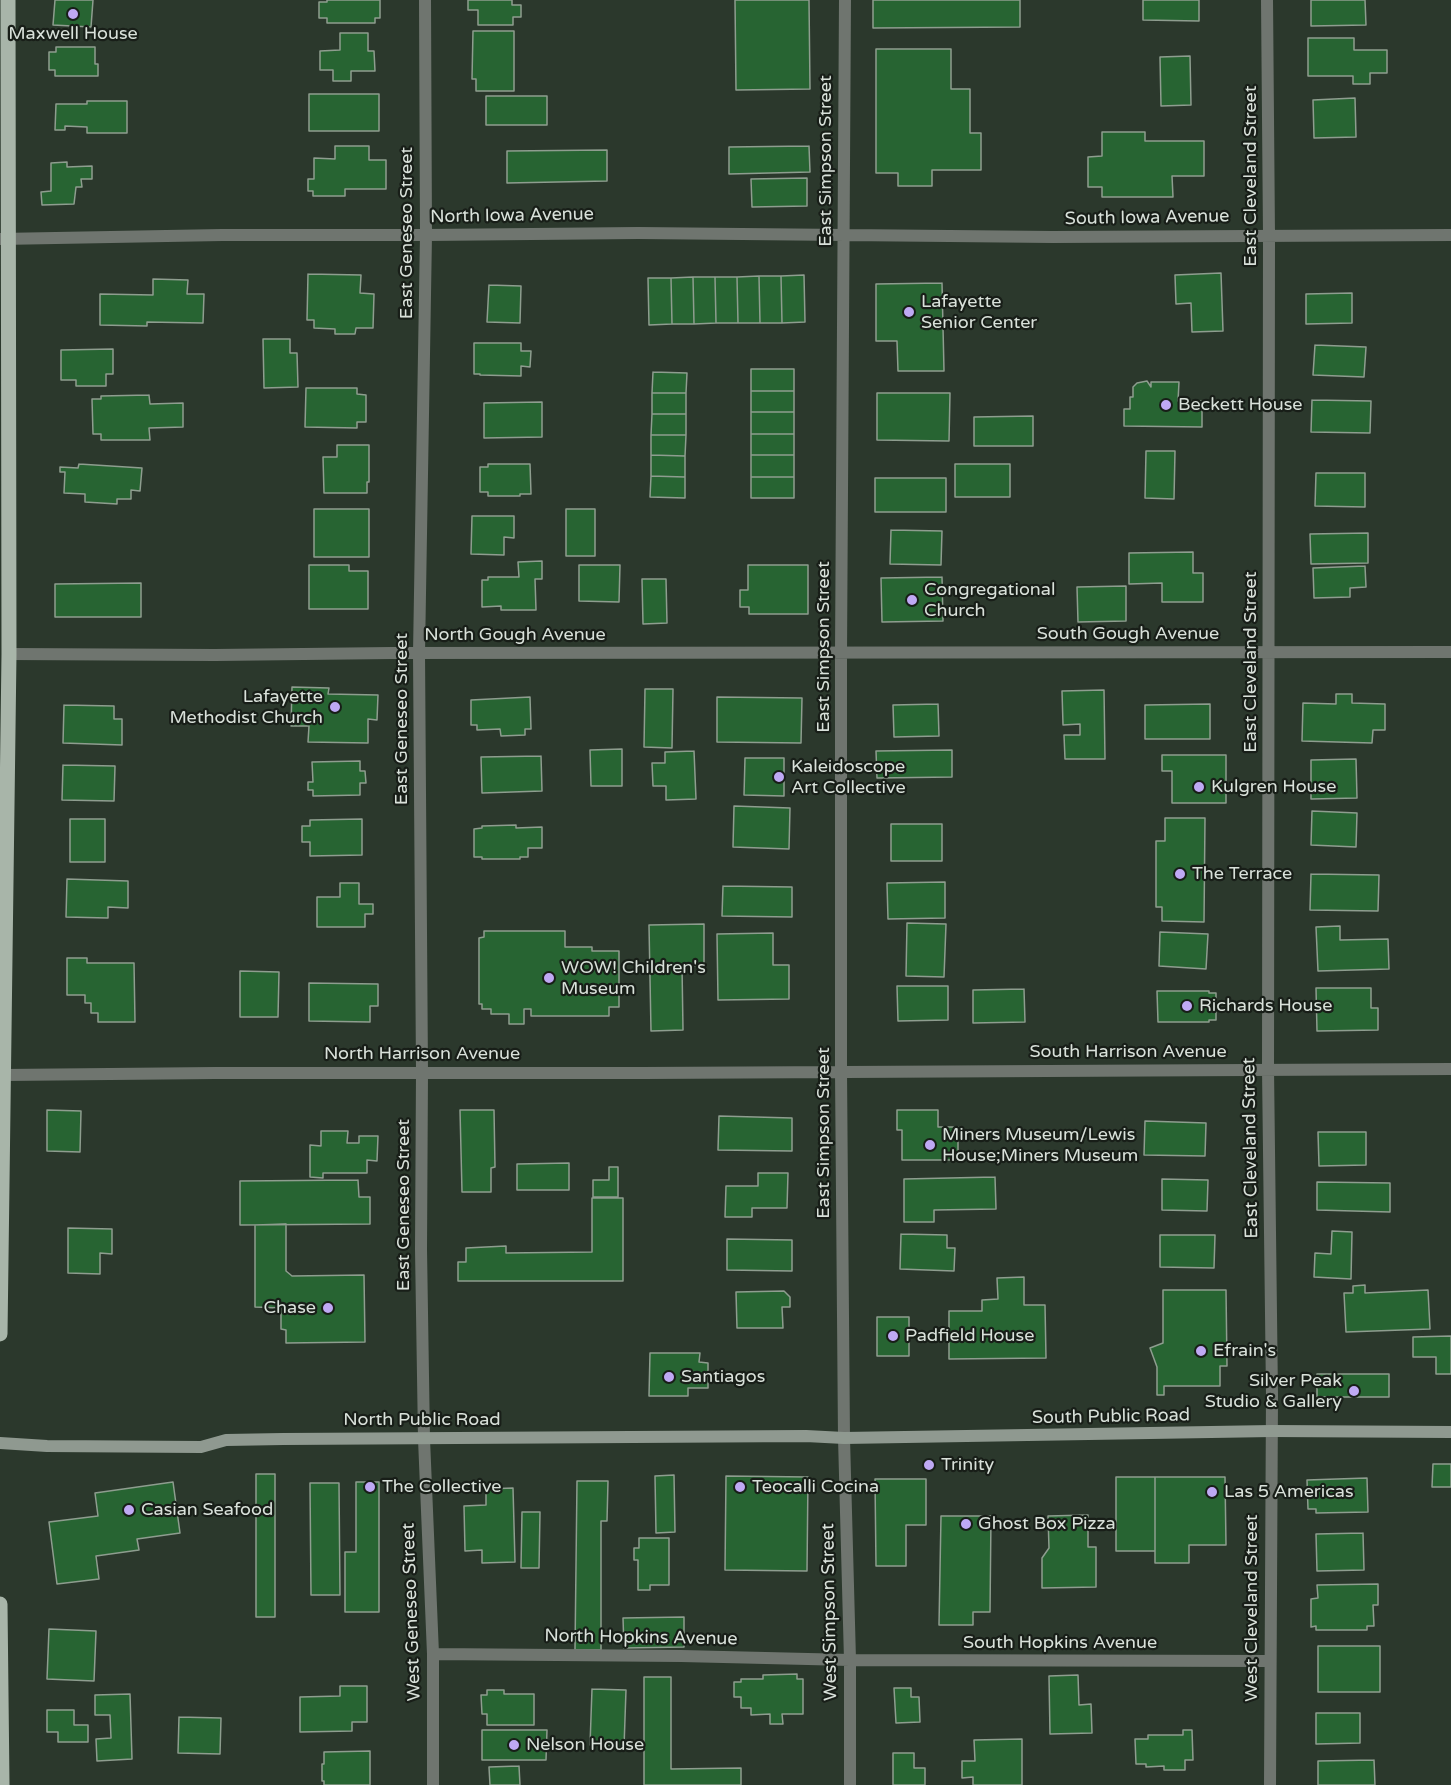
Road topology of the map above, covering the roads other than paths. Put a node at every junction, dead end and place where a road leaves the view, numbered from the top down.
1 (8, 0) edge
2 (425, 0) edge
3 (845, 0) edge
4 (1267, 0) edge
5 (844, 234) junction
6 (426, 235) junction
7 (1269, 235) junction
8 (1451, 235) edge
9 (4, 239) edge
10 (1269, 652) junction
11 (1451, 652) edge
12 (419, 653) junction
13 (841, 653) junction
14 (9, 654) junction
15 (1268, 1069) junction
16 (1451, 1069) edge
17 (422, 1072) junction
18 (841, 1072) junction
19 (4, 1076) junction
20 (0, 1334) edge
21 (1272, 1431) junction
22 (1451, 1432) edge
23 (844, 1438) junction
24 (424, 1439) junction
25 (0, 1443) edge
26 (0, 1604) edge
27 (433, 1654) junction
28 (850, 1660) junction
29 (1270, 1661) junction
30 (2, 1785) edge
31 (433, 1785) edge
32 (850, 1785) edge
33 (1270, 1785) edge

1 - 9 main road
2 - 6 street, East Geneseo Street
3 - 5 street, East Simpson Street
4 - 7 street, East Cleveland Street
5 - 6 street, North Iowa Avenue
5 - 7 street, South Iowa Avenue
5 - 13 street, East Simpson Street
6 - 9 street, North Iowa Avenue
6 - 12 street, East Geneseo Street
7 - 8 street, South Iowa Avenue
7 - 10 street, East Cleveland Street
9 - 14 main road
10 - 11 street, South Gough Avenue
10 - 13 street, South Gough Avenue
10 - 15 street, East Cleveland Street
12 - 13 street, North Gough Avenue
12 - 14 street, North Gough Avenue
12 - 17 street, East Geneseo Street
13 - 18 street, East Simpson Street
14 - 19 main road
15 - 16 street, South Harrison Avenue
15 - 18 street, South Harrison Avenue
15 - 21 street, East Cleveland Street
17 - 18 street, North Harrison Avenue
17 - 19 street, North Harrison Avenue
17 - 24 street, East Geneseo Street
18 - 23 street, East Simpson Street
19 - 20 main road
21 - 22 street, South Public Road
21 - 23 street, South Public Road
21 - 29 street, West Cleveland Street
23 - 24 street, North Public Road
23 - 28 street, West Simpson Street
24 - 25 street, North Public Road
24 - 27 street, West Geneseo Street
26 - 30 main road
27 - 28 street, North Hopkins Avenue
27 - 31 street, West Geneseo Street
28 - 29 street, South Hopkins Avenue
28 - 32 street, West Simpson Street
29 - 33 street, West Cleveland Street

